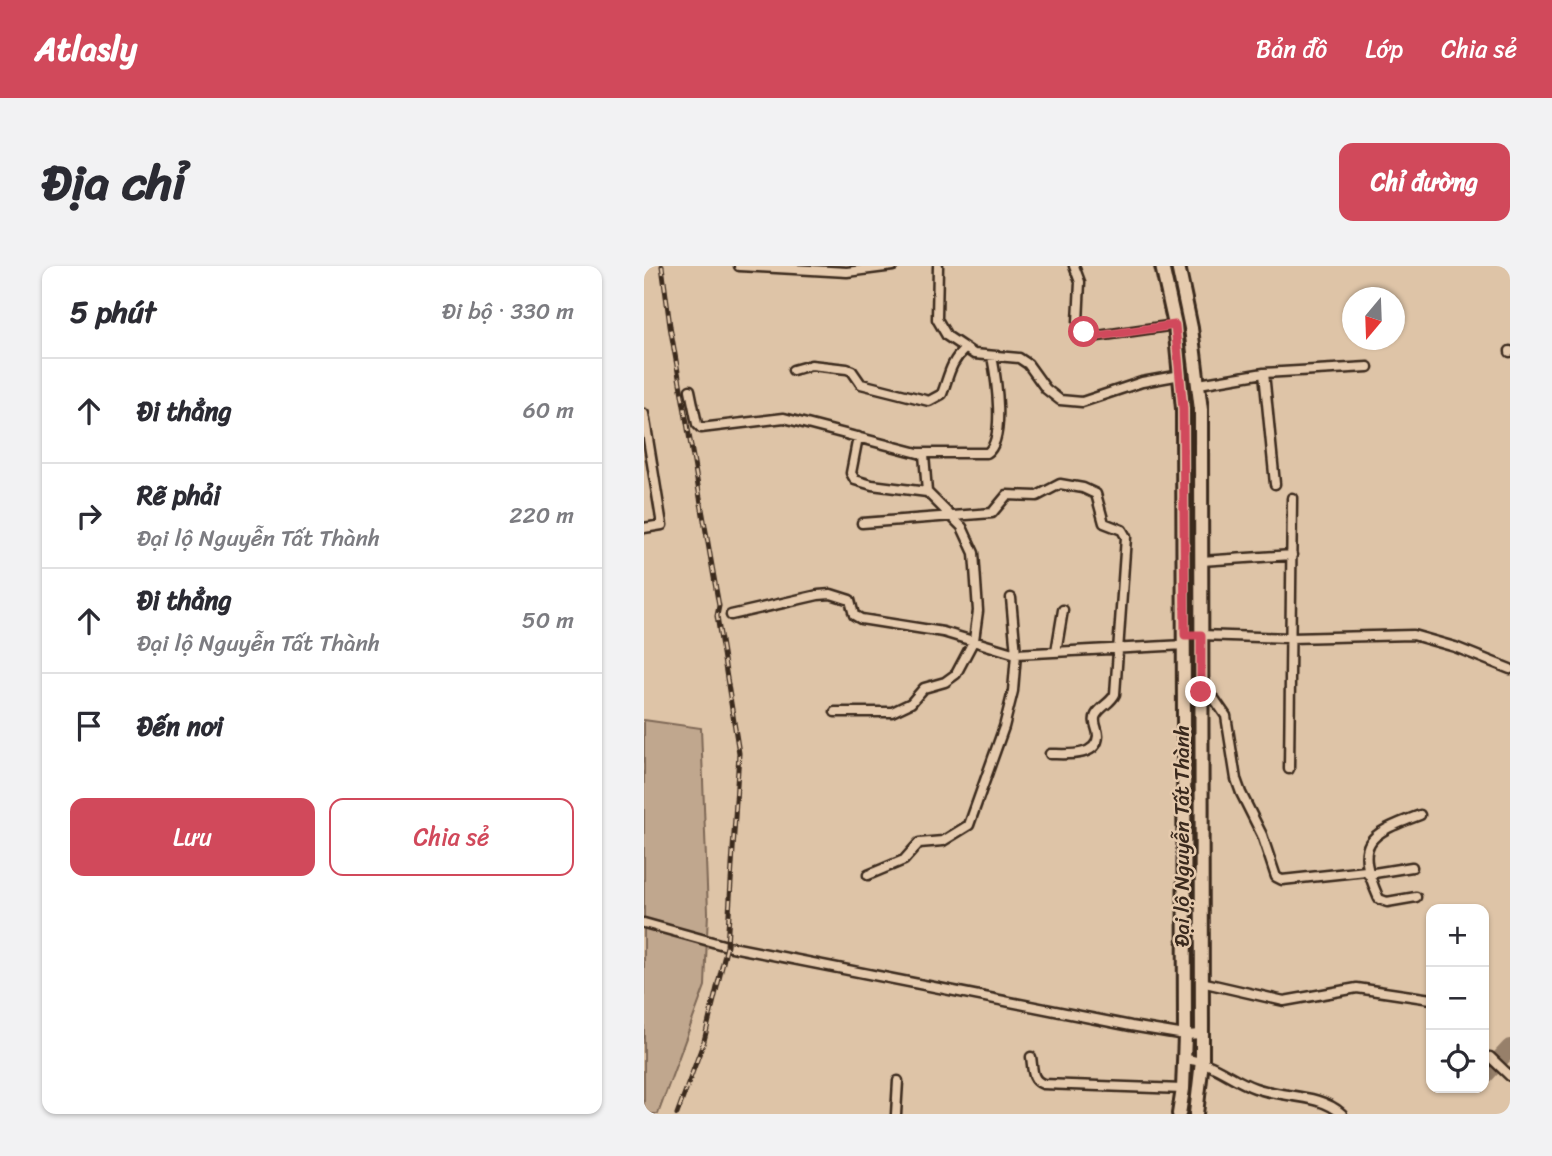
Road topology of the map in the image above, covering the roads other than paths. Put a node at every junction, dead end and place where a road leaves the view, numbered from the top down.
1 (739, 266) edge
2 (893, 266) edge
3 (938, 266) edge
4 (1074, 266) edge
5 (1162, 266) edge
6 (1178, 266) edge
7 (794, 268) edge
8 (1175, 325) junction
9 (965, 349) junction
10 (992, 356) junction
11 (1368, 367) dead end
12 (793, 370) dead end
13 (1264, 373) junction
14 (1181, 380) junction
15 (1199, 384) junction
16 (690, 390) dead end
17 (644, 414) edge
18 (858, 437) junction
19 (924, 454) junction
20 (1275, 484) dead end
21 (927, 492) junction
22 (1292, 498) dead end
23 (950, 517) junction
24 (862, 523) dead end
25 (644, 528) edge
26 (1292, 555) junction
27 (1201, 561) junction
28 (1011, 598) dead end
29 (1063, 610) dead end
30 (732, 615) dead end
31 (1201, 635) junction
32 (1290, 638) junction
33 (974, 639) junction
34 (1185, 640) junction
35 (1119, 649) junction
36 (1056, 652) junction
37 (1016, 654) junction
38 (1510, 669) edge
39 (1201, 692) junction
40 (835, 712) dead end
41 (1050, 754) dead end
42 (1289, 769) dead end
43 (1420, 815) dead end
44 (1412, 867) dead end
45 (1367, 872) junction
46 (867, 875) dead end
47 (1416, 897) dead end
48 (644, 923) edge
49 (1201, 982) junction
50 (1426, 998) edge
51 (1202, 1034) junction
52 (1185, 1035) junction
53 (1031, 1056) dead end
54 (1490, 1057) dead end
55 (1185, 1059) junction
56 (1202, 1061) junction
57 (1510, 1076) edge
58 (898, 1081) dead end
59 (1183, 1089) junction
60 (896, 1114) edge
61 (1179, 1114) edge
62 (1196, 1114) edge
63 (1342, 1114) edge

1 - 7 street
2 - 7 street
3 - 9 street
4 - 8 street
5 - 8 main road, Đại lộ Nguyễn Tất Thành
6 - 15 main road, Đại lộ Nguyễn Tất Thành
8 - 14 main road, Đại lộ Nguyễn Tất Thành
9 - 10 street
9 - 12 street
10 - 14 street
10 - 19 street
11 - 13 street
13 - 15 street
13 - 20 street
14 - 15 main road
14 - 34 main road, Đại lộ Nguyễn Tất Thành
15 - 27 main road, Đại lộ Nguyễn Tất Thành
16 - 18 street
17 - 25 street
18 - 19 street
18 - 21 street
19 - 21 street
21 - 23 street
22 - 26 street
23 - 24 street
23 - 33 street
23 - 35 street
26 - 27 street
26 - 32 street
27 - 31 main road, Đại lộ Nguyễn Tất Thành
28 - 37 street
29 - 36 street
30 - 33 street
31 - 32 street
31 - 34 main road
31 - 39 main road, Đại lộ Nguyễn Tất Thành
32 - 38 street
32 - 42 street
33 - 37 street
33 - 40 street
34 - 35 street
34 - 52 main road, Đại lộ Nguyễn Tất Thành
35 - 36 street
35 - 41 street
36 - 37 street
37 - 46 street
39 - 45 street
39 - 49 main road, Đại lộ Nguyễn Tất Thành
43 - 45 street
44 - 45 street
45 - 47 street
48 - 52 street
49 - 50 street
49 - 51 main road, Đại lộ Nguyễn Tất Thành
51 - 52 street
51 - 56 main road, Đại lộ Nguyễn Tất Thành
52 - 55 main road, Đại lộ Nguyễn Tất Thành
53 - 59 street
54 - 57 street
55 - 56 street
55 - 59 main road, Đại lộ Nguyễn Tất Thành
56 - 62 main road, Đại lộ Nguyễn Tất Thành
56 - 63 street
58 - 60 street
59 - 61 main road, Đại lộ Nguyễn Tất Thành

